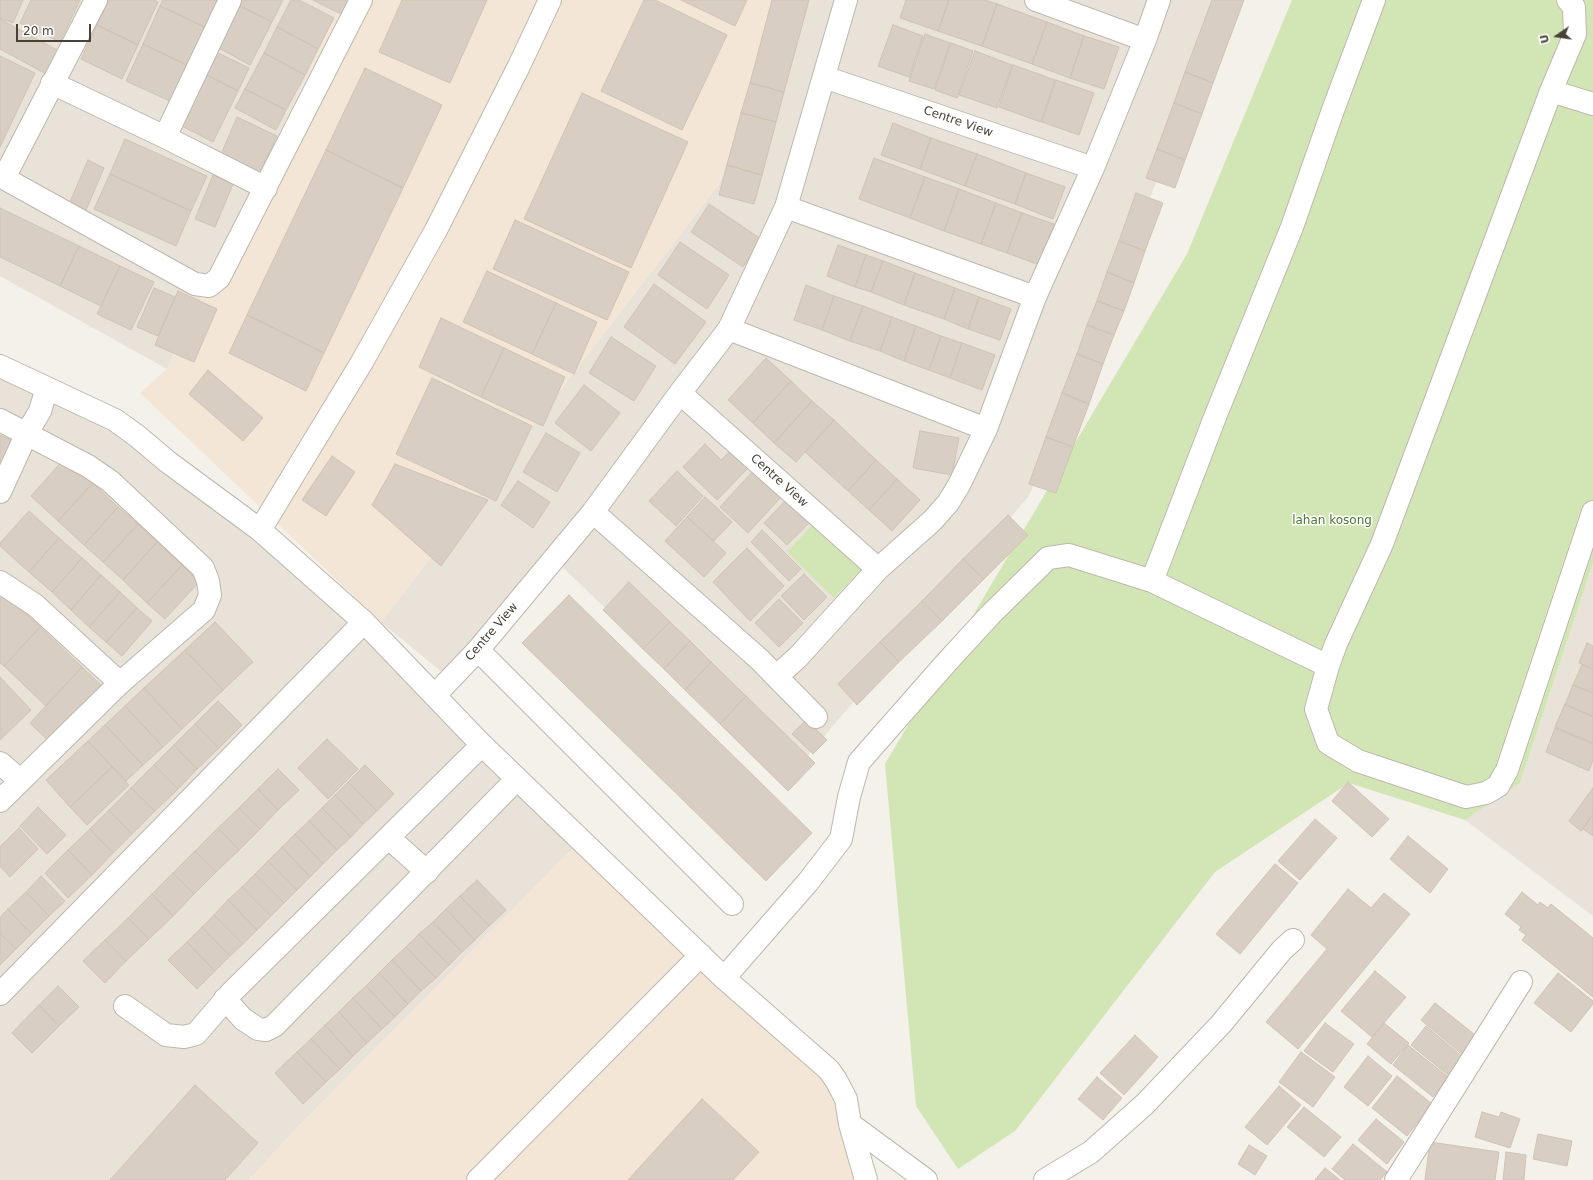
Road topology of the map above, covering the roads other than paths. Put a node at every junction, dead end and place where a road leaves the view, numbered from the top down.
1 (96, 0) edge
2 (230, 0) edge
3 (361, 0) edge
4 (550, 0) edge
5 (846, 0) edge
6 (1036, 0) edge
7 (1159, 0) edge
8 (1374, 0) edge
9 (1568, 0) edge
10 (1145, 40) junction
11 (824, 77) junction
12 (52, 82) junction
13 (1551, 91) junction
14 (1593, 104) edge
15 (166, 137) junction
16 (1093, 168) junction
17 (2, 177) edge
18 (266, 188) junction
19 (786, 208) junction
20 (1035, 297) junction
21 (729, 329) junction
22 (0, 366) edge
23 (47, 388) junction
24 (680, 393) junction
25 (0, 420) edge
26 (986, 429) junction
27 (27, 433) junction
28 (0, 492) edge
29 (593, 512) junction
30 (1593, 512) edge
31 (260, 530) junction
32 (878, 569) junction
33 (1152, 581) junction
34 (0, 582) edge
35 (364, 622) junction
36 (478, 650) junction
37 (1328, 666) junction
38 (777, 676) junction
39 (120, 683) junction
40 (435, 695) junction
41 (816, 717) dead end
42 (482, 745) junction
43 (0, 763) edge
44 (517, 779) junction
45 (20, 780) junction
46 (0, 801) edge
47 (389, 838) junction
48 (427, 872) junction
49 (732, 904) dead end
50 (1293, 940) dead end
51 (701, 955) junction
52 (724, 978) junction
53 (1521, 982) dead end
54 (0, 994) edge
55 (225, 999) junction
56 (125, 1006) dead end
57 (850, 1124) junction
58 (478, 1180) edge
59 (866, 1180) edge
60 (926, 1180) edge
61 (1045, 1180) edge
62 (1396, 1180) edge

1 - 12 street
2 - 15 street
3 - 18 street
4 - 31 street
5 - 11 street, Centre View
6 - 10 street
7 - 10 street
8 - 33 street
9 - 13 street
10 - 16 street
11 - 16 street, Centre View
11 - 19 street, Centre View
12 - 15 street
12 - 17 street
13 - 14 street
13 - 37 street
15 - 18 street
16 - 20 street
17 - 18 street
19 - 20 street
19 - 21 street, Centre View
20 - 26 street
21 - 24 street, Centre View
21 - 26 street
22 - 23 street
23 - 27 street
23 - 31 street
24 - 29 street, Centre View
24 - 32 street, Centre View
25 - 27 street
26 - 32 street
27 - 28 street
27 - 39 street
29 - 36 street, Centre View
29 - 38 street
30 - 37 street
31 - 35 street
32 - 38 street
33 - 37 street
33 - 52 street
34 - 39 street
35 - 40 street
35 - 54 street
36 - 40 street, Centre View
36 - 49 street
38 - 41 street
39 - 45 street
40 - 42 street
42 - 44 street
42 - 47 street
43 - 45 street
44 - 48 street
44 - 51 street
45 - 46 street
47 - 48 street
47 - 55 street
48 - 55 street
50 - 61 street
51 - 52 street
51 - 58 street
52 - 57 street
53 - 62 street
55 - 56 street
57 - 59 street
57 - 60 street

